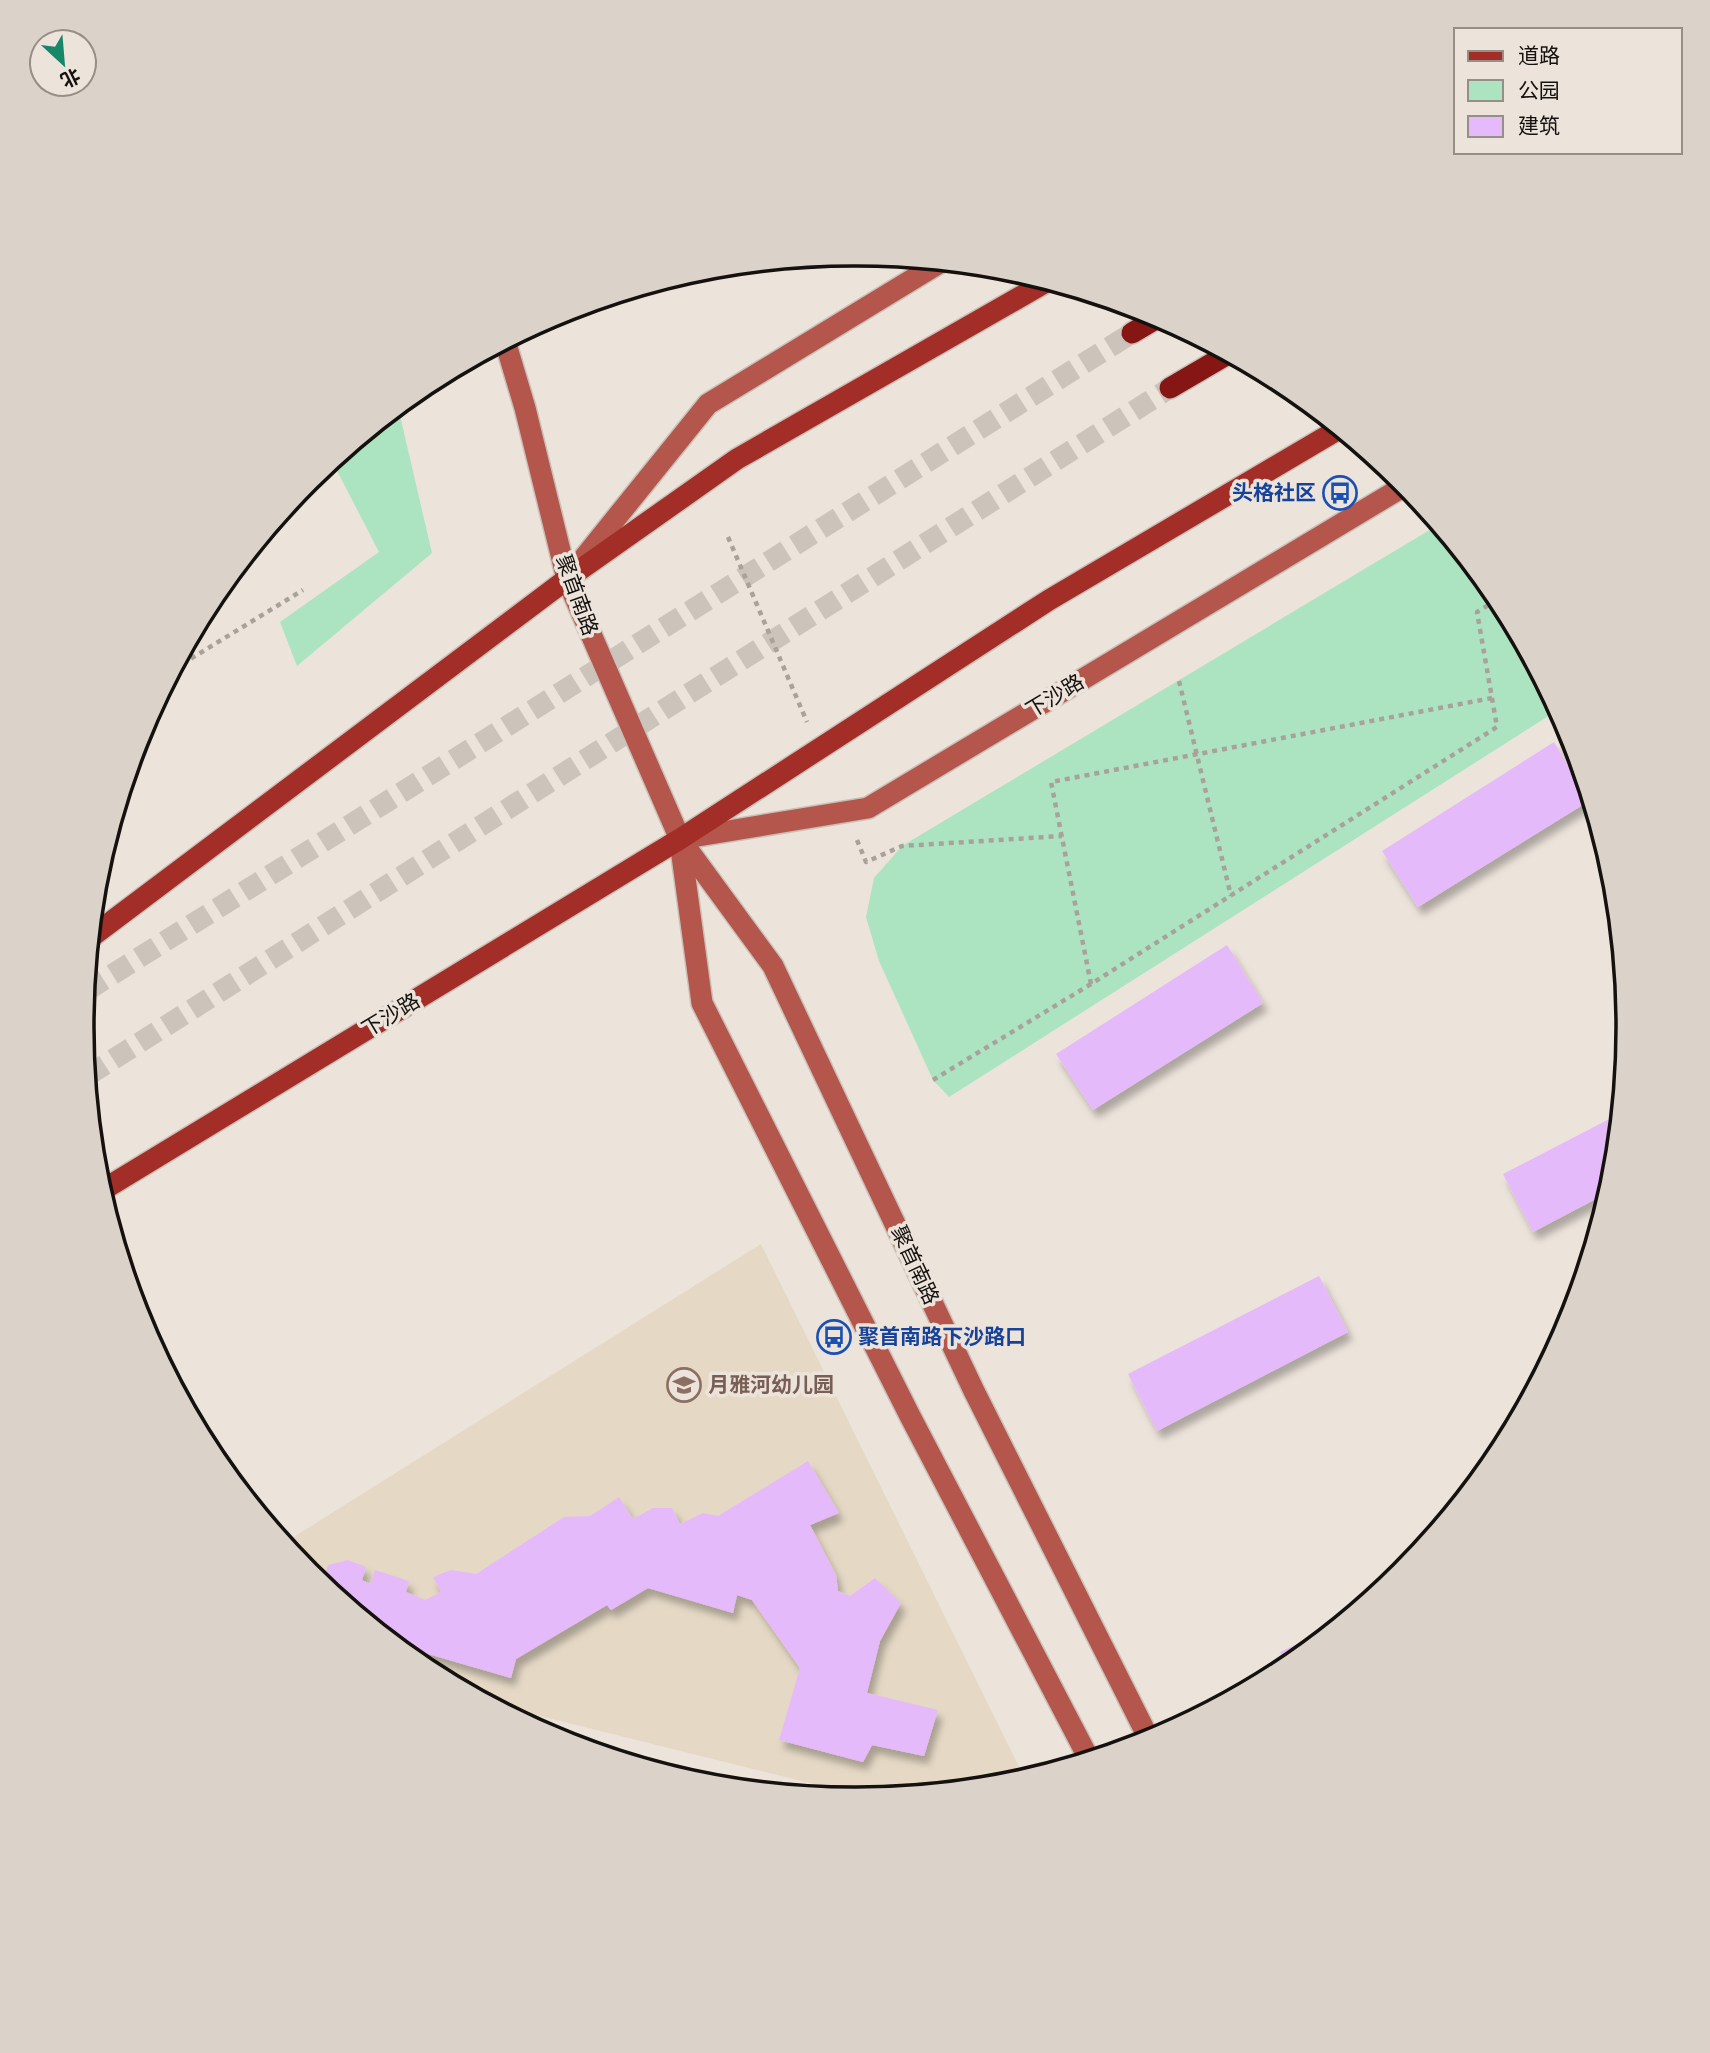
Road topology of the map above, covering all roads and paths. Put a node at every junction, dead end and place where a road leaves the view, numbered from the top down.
1 (927, 270) edge
2 (1035, 288) edge
3 (1147, 324) edge
4 (1132, 333) tunnel mouth
5 (508, 350) edge
6 (1219, 359) edge
7 (1170, 388) tunnel mouth
8 (1331, 434) edge
9 (1395, 491) edge
10 (567, 579) junction
11 (303, 590) dead end
12 (1488, 605) edge
13 (189, 660) edge
14 (1179, 681) dead end
15 (1492, 698) junction
16 (1195, 755) junction
17 (680, 839) junction
18 (1231, 896) junction
19 (101, 930) edge
20 (1091, 984) junction
21 (933, 1080) dead end
22 (111, 1185) edge
23 (1144, 1730) edge
24 (1085, 1751) edge

1 - 10 street
2 - 10 main road
3 - 4 highway
5 - 10 street, 聚首南路
6 - 7 highway
8 - 17 main road, 下沙路
9 - 17 street, 下沙路
10 - 17 street, 聚首南路
10 - 19 main road
11 - 13 path
12 - 15 path
14 - 16 path
15 - 16 path
15 - 18 path
16 - 18 path
16 - 20 path
17 - 22 main road, 下沙路
17 - 23 street, 聚首南路
17 - 24 street, 聚首南路
18 - 20 path
20 - 21 path

